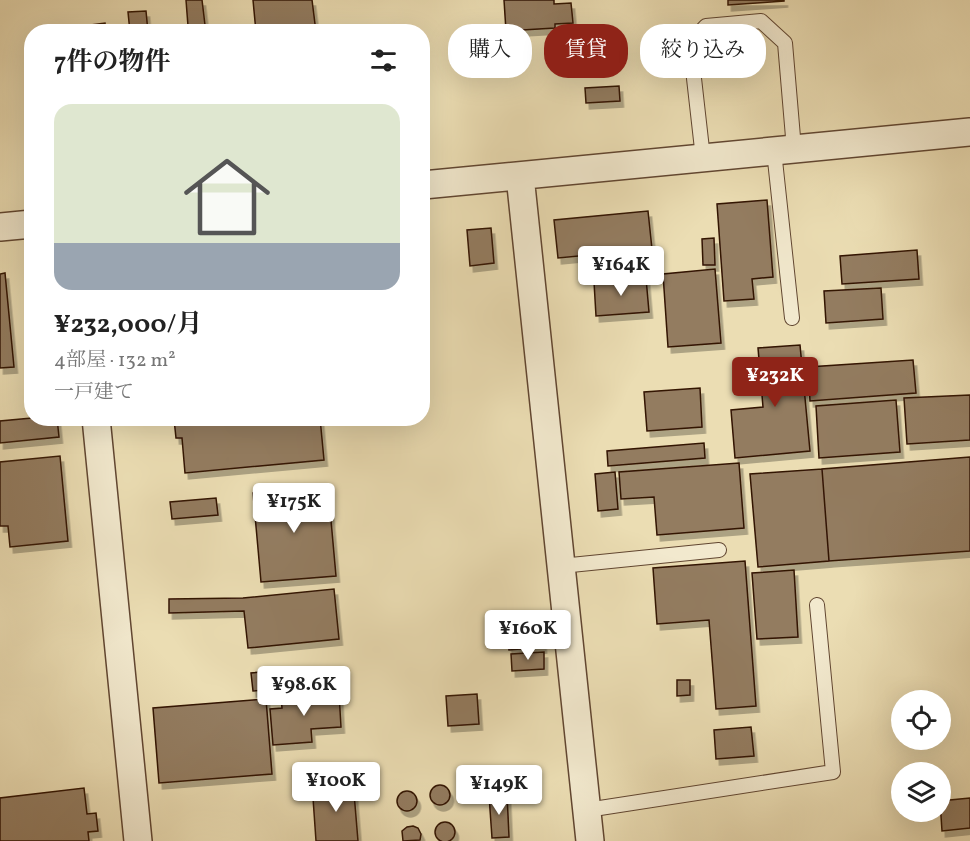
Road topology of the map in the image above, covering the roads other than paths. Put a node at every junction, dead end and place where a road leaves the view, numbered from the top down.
1 (970, 132) edge
2 (784, 150) junction
3 (703, 158) junction
4 (520, 176) junction
5 (430, 184) edge
6 (24, 225) edge
7 (0, 227) edge
8 (792, 318) dead end
9 (97, 426) edge
10 (719, 550) dead end
11 (561, 566) junction
12 (817, 605) dead end
13 (587, 810) junction
14 (138, 841) edge
15 (590, 841) edge

1 - 2 street
2 - 3 street
2 - 3 lane
2 - 8 lane
3 - 4 street
4 - 5 street
4 - 11 street
6 - 7 street
9 - 14 street
10 - 11 lane
11 - 13 street
12 - 13 lane
13 - 15 street

